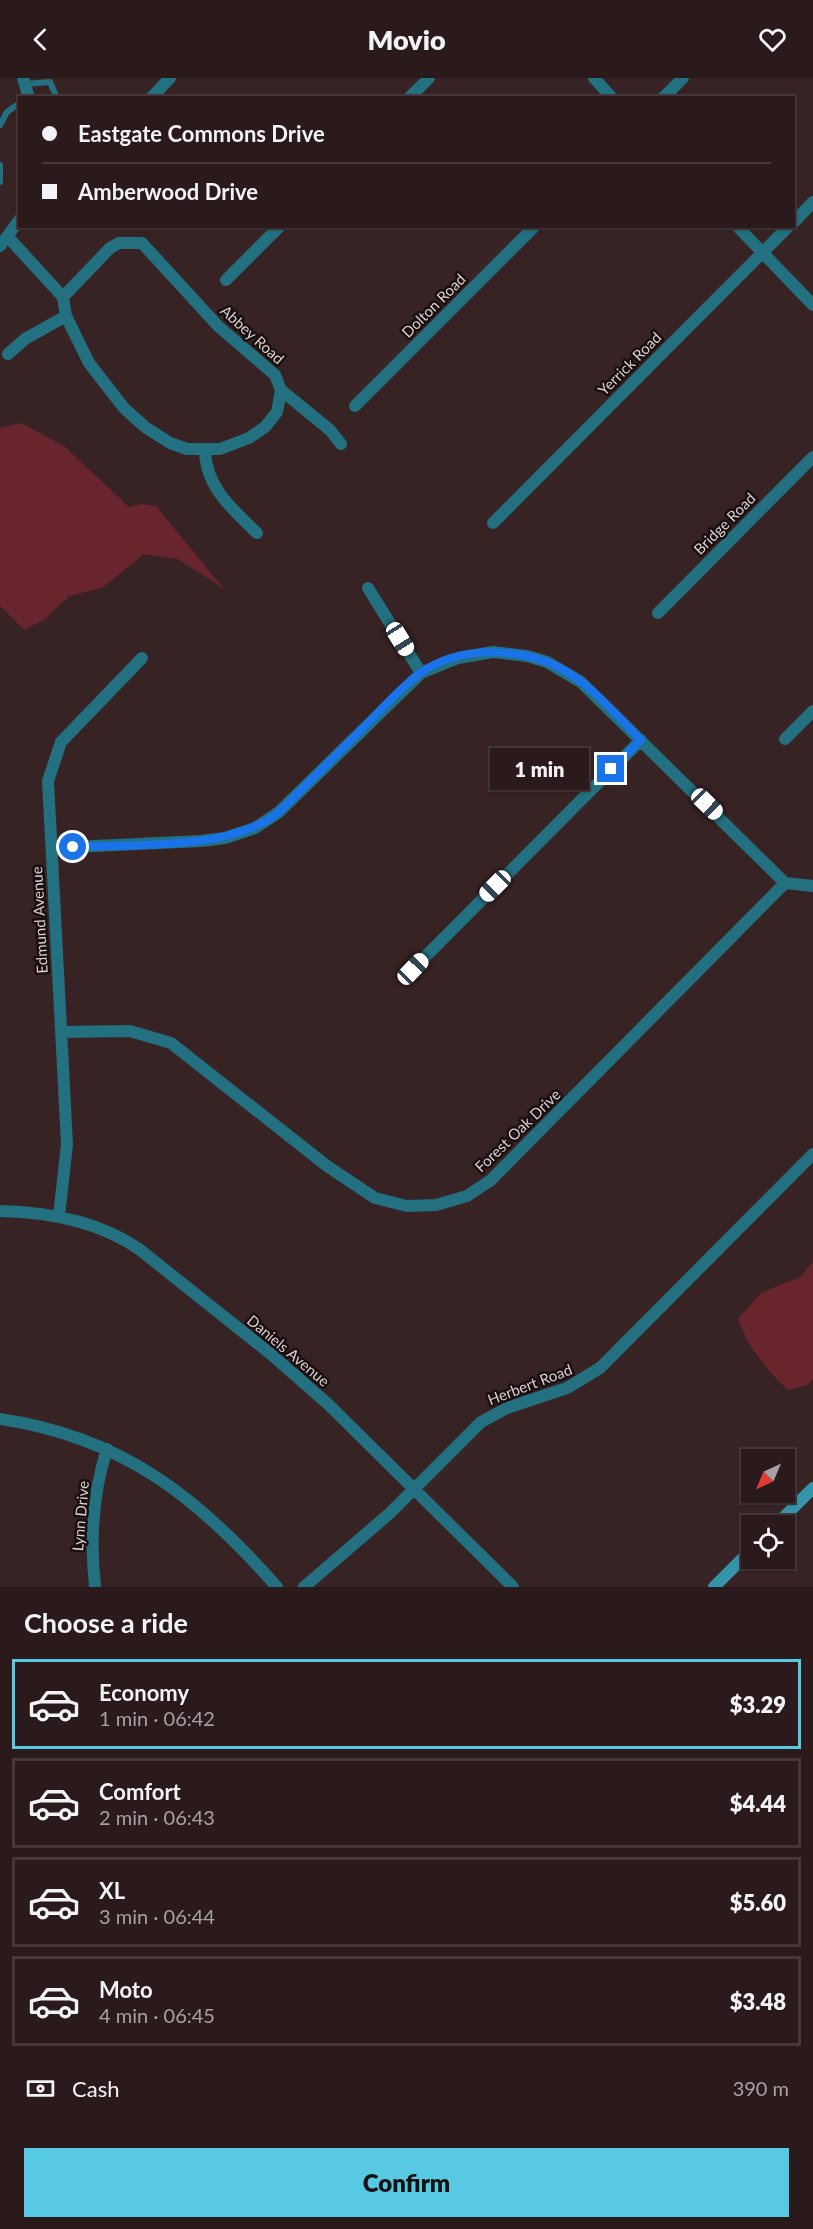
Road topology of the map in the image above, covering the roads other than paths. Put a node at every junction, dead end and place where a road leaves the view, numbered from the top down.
1 (170, 78) edge
2 (429, 78) edge
3 (594, 78) edge
4 (683, 78) edge
5 (24, 81) edge
6 (28, 96) edge
7 (56, 96) edge
8 (153, 96) edge
9 (411, 96) edge
10 (610, 96) edge
11 (665, 96) edge
12 (18, 105) edge
13 (2, 114) edge
14 (0, 125) edge
15 (0, 165) edge
16 (0, 182) edge
17 (813, 202) edge
18 (795, 221) edge
19 (18, 222) edge
20 (278, 228) edge
21 (533, 228) edge
22 (739, 228) edge
23 (787, 228) edge
24 (4, 242) edge
25 (762, 254) junction
26 (226, 280) dead end
27 (63, 297) junction
28 (813, 305) edge
29 (66, 316) junction
30 (8, 354) dead end
31 (281, 390) junction
32 (355, 406) dead end
33 (341, 444) dead end
34 (205, 450) junction
35 (813, 457) edge
36 (494, 523) dead end
37 (257, 533) dead end
38 (368, 588) dead end
39 (658, 612) dead end
40 (142, 658) dead end
41 (421, 673) junction
42 (813, 711) edge
43 (785, 739) dead end
44 (641, 740) junction
45 (52, 848) junction
46 (785, 883) junction
47 (813, 886) edge
48 (413, 969) dead end
49 (62, 1032) junction
50 (813, 1154) edge
51 (0, 1211) edge
52 (59, 1216) junction
53 (0, 1419) edge
54 (107, 1449) junction
55 (813, 1488) edge
56 (415, 1489) junction
57 (786, 1515) edge
58 (741, 1560) edge
59 (95, 1587) edge
60 (277, 1587) edge
61 (304, 1587) edge
62 (513, 1587) edge
63 (714, 1587) edge

1 - 8 street
2 - 9 street
3 - 10 street
4 - 11 street
5 - 6 street
5 - 7 lane
12 - 13 lane
13 - 14 lane
15 - 16 lane
17 - 18 street
19 - 24 street
20 - 26 street
21 - 32 street, Dolton Road
22 - 25 street
23 - 25 street, Yerrick Road
24 - 27 street
25 - 28 street
25 - 36 street, Yerrick Road
27 - 29 street
27 - 31 street, Abbey Road
29 - 30 street
29 - 34 street
31 - 33 street
31 - 34 street
34 - 37 street
35 - 39 street, Bridge Road
38 - 41 street
40 - 45 street, Edmund Avenue
41 - 44 street
41 - 45 street
42 - 43 street
44 - 46 street
44 - 48 street
45 - 49 street, Edmund Avenue
46 - 47 street
46 - 49 street, Forest Oak Drive
49 - 52 street, Edmund Avenue
50 - 56 street, Herbert Road
51 - 52 street, Daniels Avenue
52 - 56 street, Daniels Avenue
53 - 54 street
54 - 59 street, Lynn Drive
54 - 60 street
55 - 57 main road
56 - 61 street, Herbert Road
56 - 62 street, Daniels Avenue
58 - 63 main road

